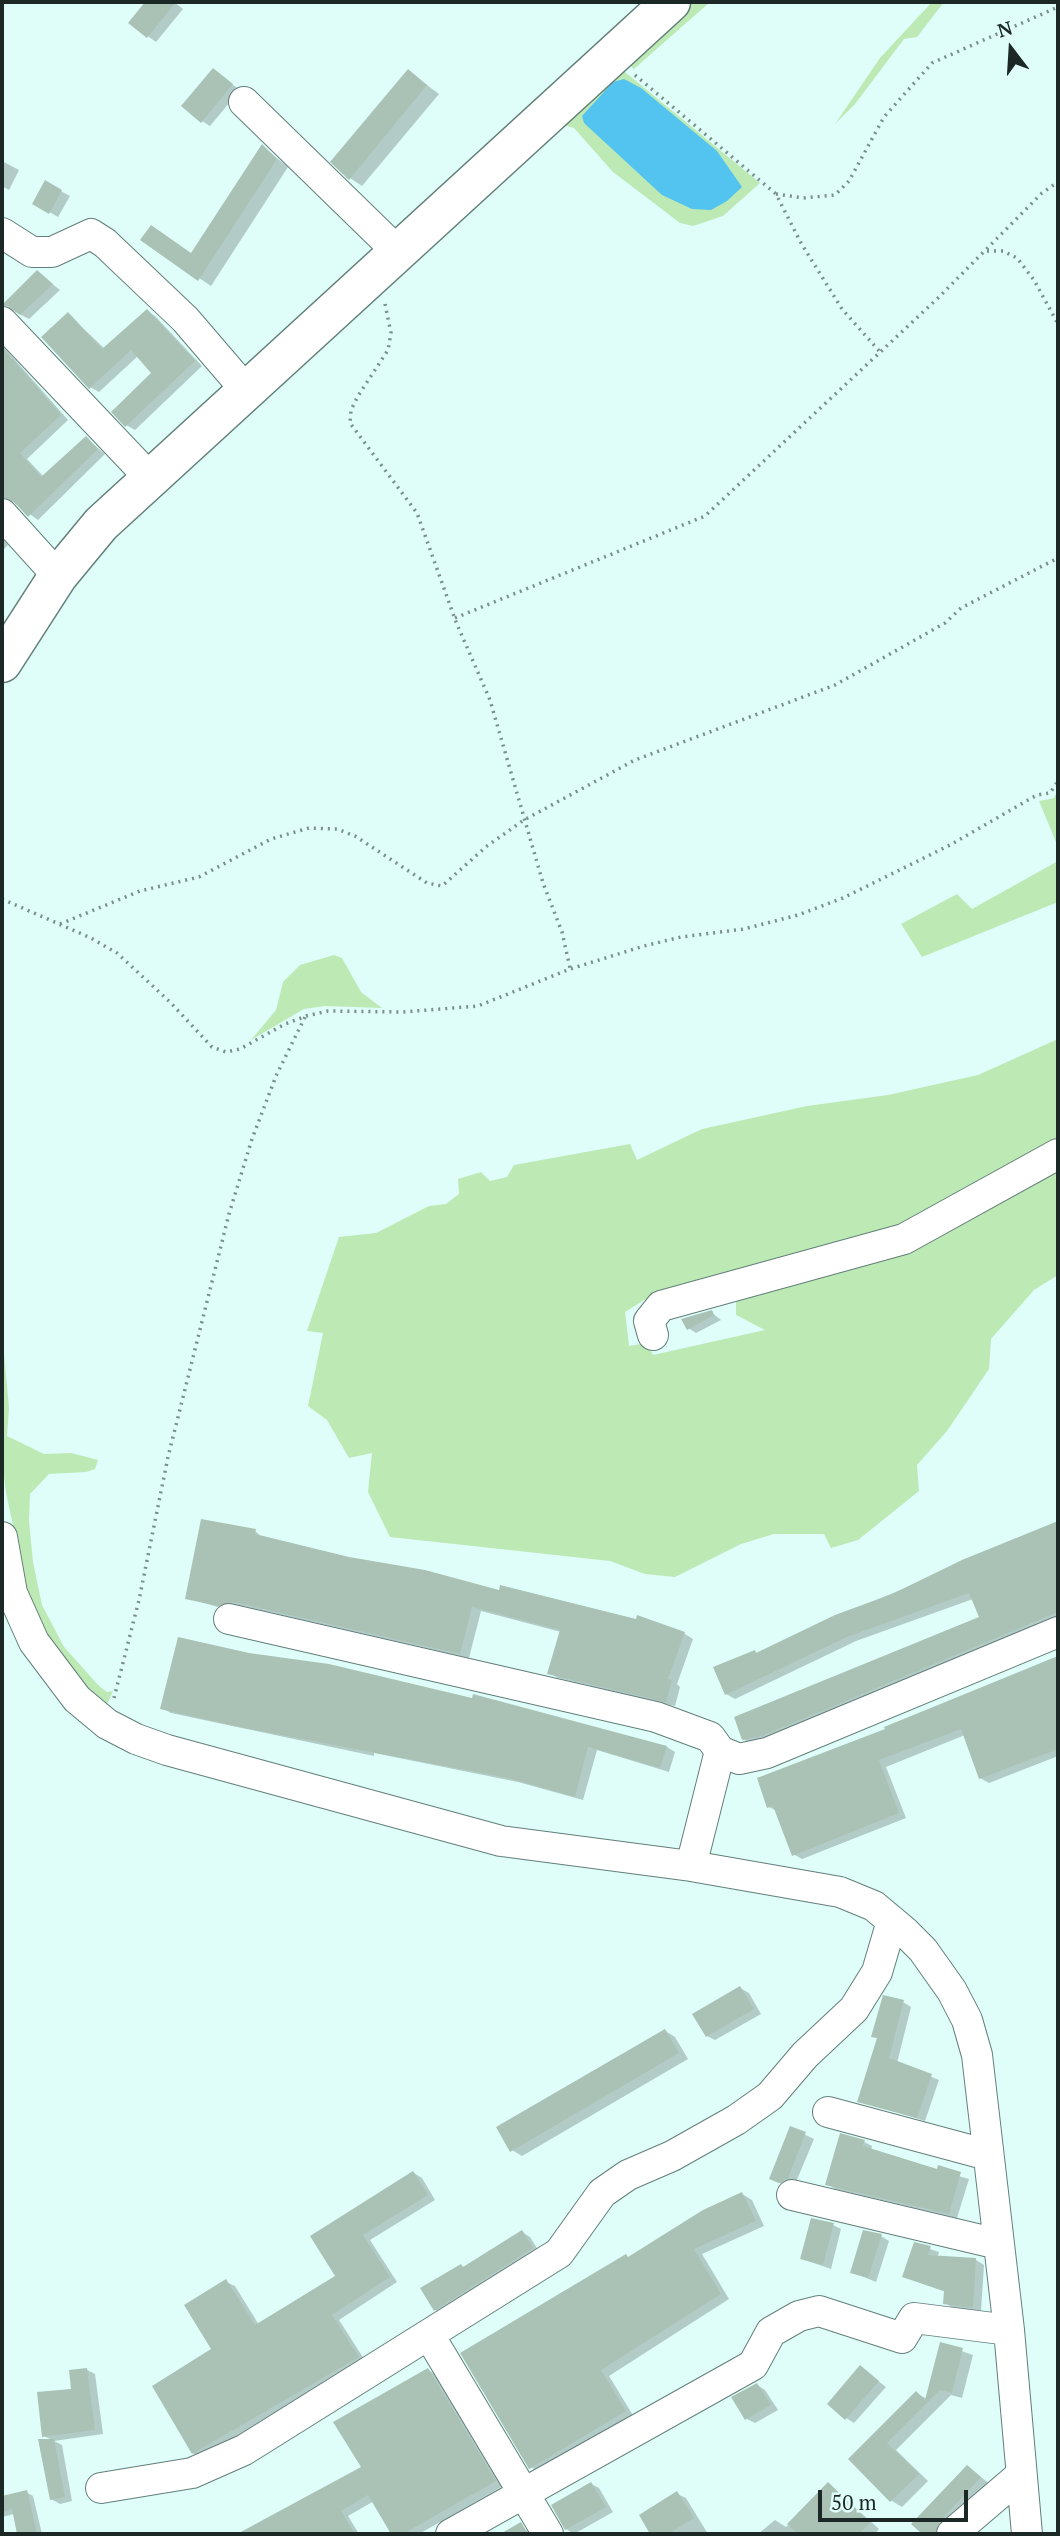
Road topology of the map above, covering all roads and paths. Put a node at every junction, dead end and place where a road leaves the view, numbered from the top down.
1 (671, 2) edge
2 (1058, 7) edge
3 (611, 56) junction
4 (244, 102) dead end
5 (1058, 182) edge
6 (776, 194) junction
7 (2, 233) edge
8 (987, 251) junction
9 (398, 252) junction
10 (368, 280) junction
11 (2, 322) edge
12 (1058, 324) edge
13 (881, 353) junction
14 (245, 389) junction
15 (150, 478) junction
16 (2, 514) edge
17 (1058, 558) edge
18 (58, 576) junction
19 (455, 618) junction
20 (2, 663) edge
21 (1058, 781) edge
22 (524, 820) junction
23 (2, 899) edge
24 (60, 924) junction
25 (570, 969) junction
26 (306, 1016) junction
27 (1058, 1154) edge
28 (653, 1335) dead end
29 (2, 1536) edge
30 (229, 1619) dead end
31 (1058, 1632) edge
32 (107, 1724) junction
33 (720, 1751) junction
34 (691, 1866) junction
35 (892, 1921) junction
36 (828, 2112) dead end
37 (988, 2155) junction
38 (792, 2195) dead end
39 (998, 2244) junction
40 (1009, 2330) junction
41 (429, 2334) junction
42 (1021, 2475) junction
43 (101, 2488) dead end
44 (524, 2493) junction
45 (451, 2534) edge
46 (548, 2534) edge
47 (952, 2534) edge
48 (1027, 2534) edge

1 - 3 main road
2 - 6 path
3 - 6 path
3 - 9 main road
4 - 9 street
5 - 8 path
6 - 13 path
7 - 14 street
8 - 12 path
8 - 13 path
9 - 10 main road
10 - 14 main road
10 - 19 path
11 - 15 street
13 - 19 path
14 - 15 main road
15 - 18 main road
16 - 18 street
17 - 22 path
18 - 20 main road
19 - 22 path
21 - 25 path
22 - 24 path
22 - 25 path
23 - 24 path
24 - 26 path
25 - 26 path
26 - 32 path
27 - 28 street
29 - 32 street
30 - 33 street
31 - 33 street
32 - 34 street
33 - 34 street
34 - 35 street
35 - 37 street
35 - 41 street
36 - 37 street
37 - 39 street
38 - 39 street
39 - 40 street
40 - 42 street
40 - 44 street
41 - 43 street
41 - 44 street
42 - 47 street
42 - 48 street
44 - 45 street
44 - 46 street

